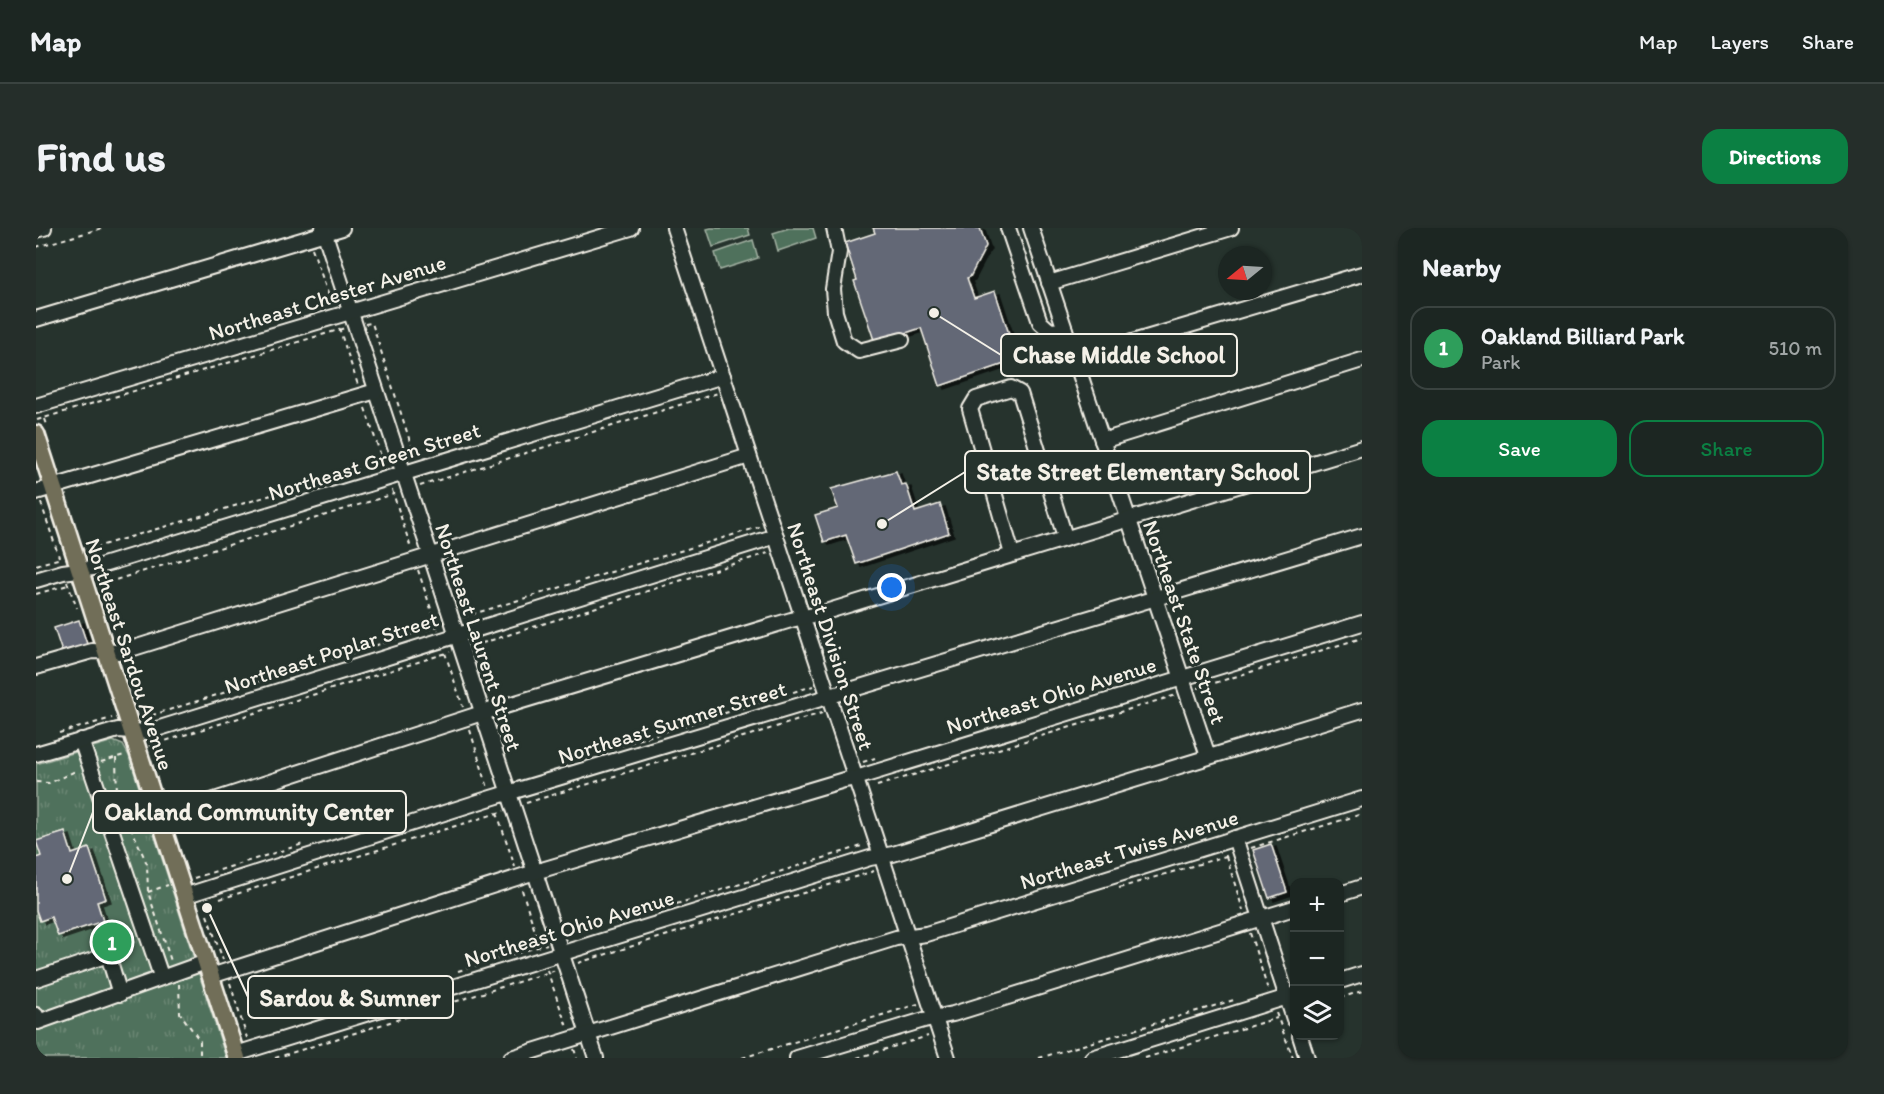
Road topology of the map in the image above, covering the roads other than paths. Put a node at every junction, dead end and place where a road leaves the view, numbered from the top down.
1 (44, 228) edge
2 (342, 228) edge
3 (631, 228) edge
4 (674, 228) edge
5 (834, 228) edge
6 (1008, 228) edge
7 (1031, 228) edge
8 (1231, 228) edge
9 (36, 230) edge
10 (324, 231) edge
11 (1362, 274) edge
12 (1050, 283) junction
13 (36, 319) edge
14 (352, 319) junction
15 (1065, 330) junction
16 (902, 340) dead end
17 (1075, 359) junction
18 (1362, 360) edge
19 (723, 376) junction
20 (376, 391) junction
21 (36, 406) edge
22 (42, 432) edge
23 (1102, 441) junction
24 (1362, 448) edge
25 (749, 456) junction
26 (404, 474) junction
27 (53, 487) junction
28 (36, 492) edge
29 (1128, 518) junction
30 (1064, 532) junction
31 (776, 536) junction
32 (1362, 537) edge
33 (430, 554) junction
34 (1012, 554) junction
35 (84, 560) junction
36 (36, 580) edge
37 (1155, 598) junction
38 (802, 618) junction
39 (1362, 623) edge
40 (456, 634) junction
41 (107, 652) junction
42 (36, 667) edge
43 (1181, 676) junction
44 (829, 698) junction
45 (1362, 710) edge
46 (482, 713) junction
47 (142, 735) junction
48 (81, 740) junction
49 (36, 754) edge
50 (1208, 756) junction
51 (855, 778) junction
52 (509, 793) junction
53 (1362, 799) edge
54 (159, 818) junction
55 (1235, 838) junction
56 (881, 856) junction
57 (535, 872) junction
58 (1362, 887) edge
59 (193, 888) junction
60 (1344, 893) edge
61 (1290, 909) edge
62 (1261, 918) junction
63 (908, 938) junction
64 (561, 952) junction
65 (208, 969) junction
66 (1362, 974) edge
67 (161, 976) junction
68 (36, 979) edge
69 (1344, 980) edge
70 (120, 994) junction
71 (1290, 995) edge
72 (1290, 997) edge
73 (36, 1015) edge
74 (934, 1017) junction
75 (588, 1033) junction
76 (1302, 1040) edge
77 (236, 1056) edge
78 (511, 1058) edge
79 (596, 1058) edge
80 (797, 1058) edge
81 (948, 1058) edge
82 (1092, 1058) edge
83 (1307, 1058) edge

1 - 9 street
2 - 10 street
3 - 14 street, Northeast Chester Avenue
4 - 19 street, Northeast Division Street
5 - 16 street
6 - 15 street
7 - 12 street, Northeast State Street
8 - 12 street
10 - 13 street
10 - 14 street, Northeast Laurent Street
11 - 17 street
12 - 15 street, Northeast State Street
14 - 20 street, Northeast Laurent Street
14 - 21 street, Northeast Chester Avenue
15 - 17 street, Northeast State Street
17 - 23 street, Northeast State Street
18 - 23 street
19 - 25 street, Northeast Division Street
19 - 26 street, Northeast Green Street
20 - 26 street, Northeast Laurent Street
20 - 27 street
22 - 27 main road, Northeast Sardou Avenue
23 - 29 street, Northeast State Street
24 - 29 street
25 - 31 street, Northeast Division Street
25 - 33 street
26 - 33 street, Northeast Laurent Street
26 - 35 street, Northeast Green Street
27 - 28 street
27 - 35 main road, Northeast Sardou Avenue
29 - 30 street
29 - 37 street, Northeast State Street
30 - 34 street
30 - 34 street
31 - 38 street, Northeast Division Street
31 - 40 street, Northeast Poplar Street
32 - 37 street, Northeast Sumner Street
33 - 40 street, Northeast Laurent Street
33 - 41 street
34 - 38 street
35 - 36 street, Northeast Green Street
35 - 41 main road, Northeast Sardou Avenue
37 - 43 street, Northeast State Street
37 - 44 street, Northeast Sumner Street
38 - 44 street, Northeast Division Street
38 - 46 street
39 - 43 street, Northeast Ohio Avenue
40 - 46 street, Northeast Laurent Street
40 - 47 street, Northeast Poplar Street
41 - 42 street
41 - 47 main road, Northeast Sardou Avenue
43 - 50 street, Northeast State Street
43 - 51 street, Northeast Ohio Avenue
44 - 51 street, Northeast Division Street
44 - 52 street, Northeast Sumner Street
45 - 50 street, Northeast Ohio Avenue
46 - 52 street, Northeast Laurent Street
46 - 54 street
47 - 48 street, Northeast Poplar Street
47 - 54 main road, Northeast Sardou Avenue
48 - 49 street, Northeast Poplar Street
48 - 67 street
50 - 56 street, Northeast Ohio Avenue
51 - 56 street, Northeast Division Street
51 - 57 street, Northeast Ohio Avenue
52 - 57 street, Northeast Laurent Street
52 - 59 street, Northeast Sumner Street
53 - 55 street, Northeast Twiss Avenue
54 - 59 main road, Northeast Sardou Avenue
55 - 62 street
55 - 63 street, Northeast Twiss Avenue
56 - 63 street, Northeast Division Street
56 - 64 street, Northeast Ohio Avenue
57 - 64 street, Northeast Laurent Street
57 - 65 street, Northeast Ohio Avenue
58 - 60 street
59 - 65 main road, Northeast Sardou Avenue
61 - 62 street
62 - 71 street
62 - 74 street
63 - 74 street, Northeast Division Street
63 - 75 street, Northeast Twiss Avenue
64 - 75 street, Northeast Laurent Street
64 - 77 street, Northeast Ohio Avenue
65 - 67 street, Northeast Ohio Avenue
65 - 77 main road, Northeast Sardou Avenue
66 - 69 street
67 - 70 street, Northeast Ohio Avenue
68 - 70 street
70 - 73 street, Northeast Ohio Avenue
72 - 82 street
74 - 80 street
74 - 81 street, Northeast Division Street
75 - 78 street, Northeast Twiss Avenue
75 - 79 street, Northeast Laurent Street
76 - 83 street

